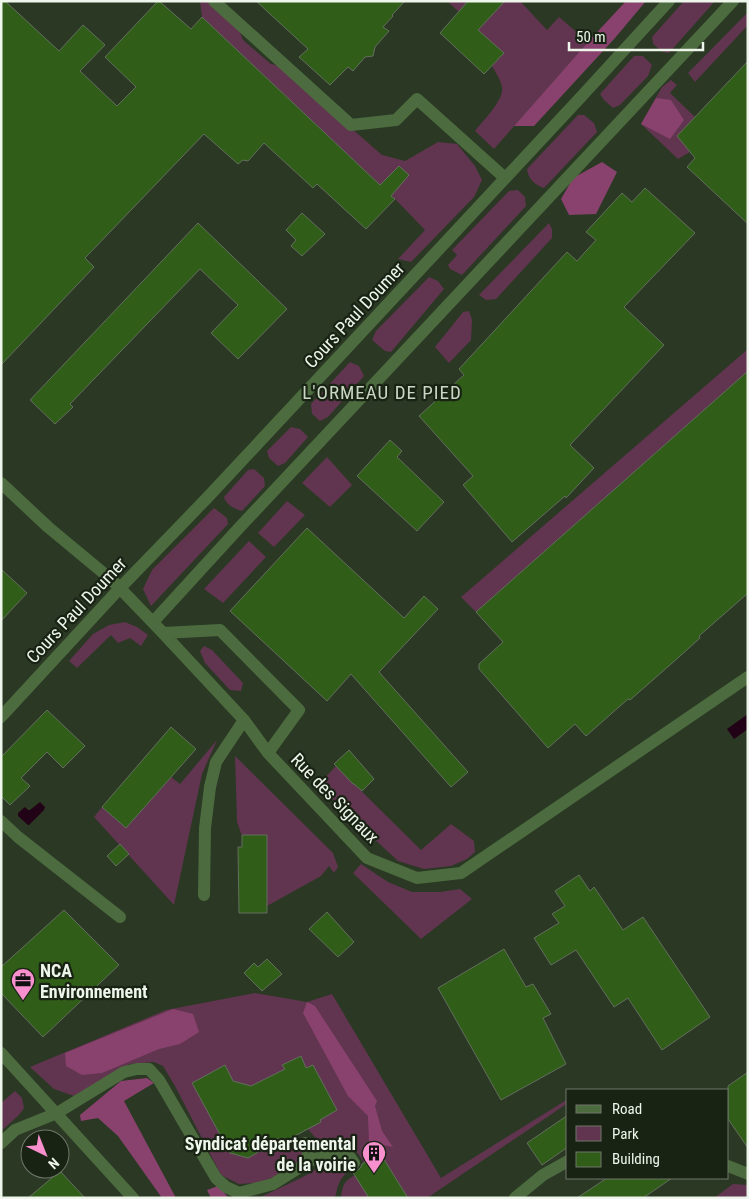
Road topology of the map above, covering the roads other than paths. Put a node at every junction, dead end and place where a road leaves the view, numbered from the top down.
1 (214, 1) edge
2 (669, 1) edge
3 (733, 1) edge
4 (505, 178) junction
5 (1, 483) edge
6 (120, 588) junction
7 (153, 622) junction
8 (163, 633) junction
9 (748, 677) edge
10 (1, 717) edge
11 (244, 720) junction
12 (268, 753) junction
13 (1, 821) edge
14 (204, 895) dead end
15 (120, 917) dead end
16 (1, 1054) edge
17 (56, 1113) junction
18 (1, 1143) edge
19 (305, 1143) dead end
20 (310, 1161) junction
21 (566, 1162) edge
22 (354, 1163) dead end
23 (729, 1166) edge
24 (748, 1174) edge
25 (239, 1195) edge
26 (133, 1198) edge
27 (515, 1198) edge

1 - 4 street
2 - 4 street, Cours Paul Doumer
3 - 7 street
4 - 6 street, Cours Paul Doumer
5 - 6 street, Rue des Signaux
6 - 7 street, Rue des Signaux
6 - 10 street, Cours Paul Doumer
7 - 8 street, Rue des Signaux
8 - 11 street, Rue des Signaux
8 - 12 street
9 - 12 street, Rue des Signaux
11 - 12 street, Rue des Signaux
11 - 14 street
13 - 15 street
16 - 17 street
17 - 18 street
17 - 25 street
17 - 26 street
19 - 20 street
20 - 22 street
20 - 25 street
21 - 27 street
23 - 24 street

